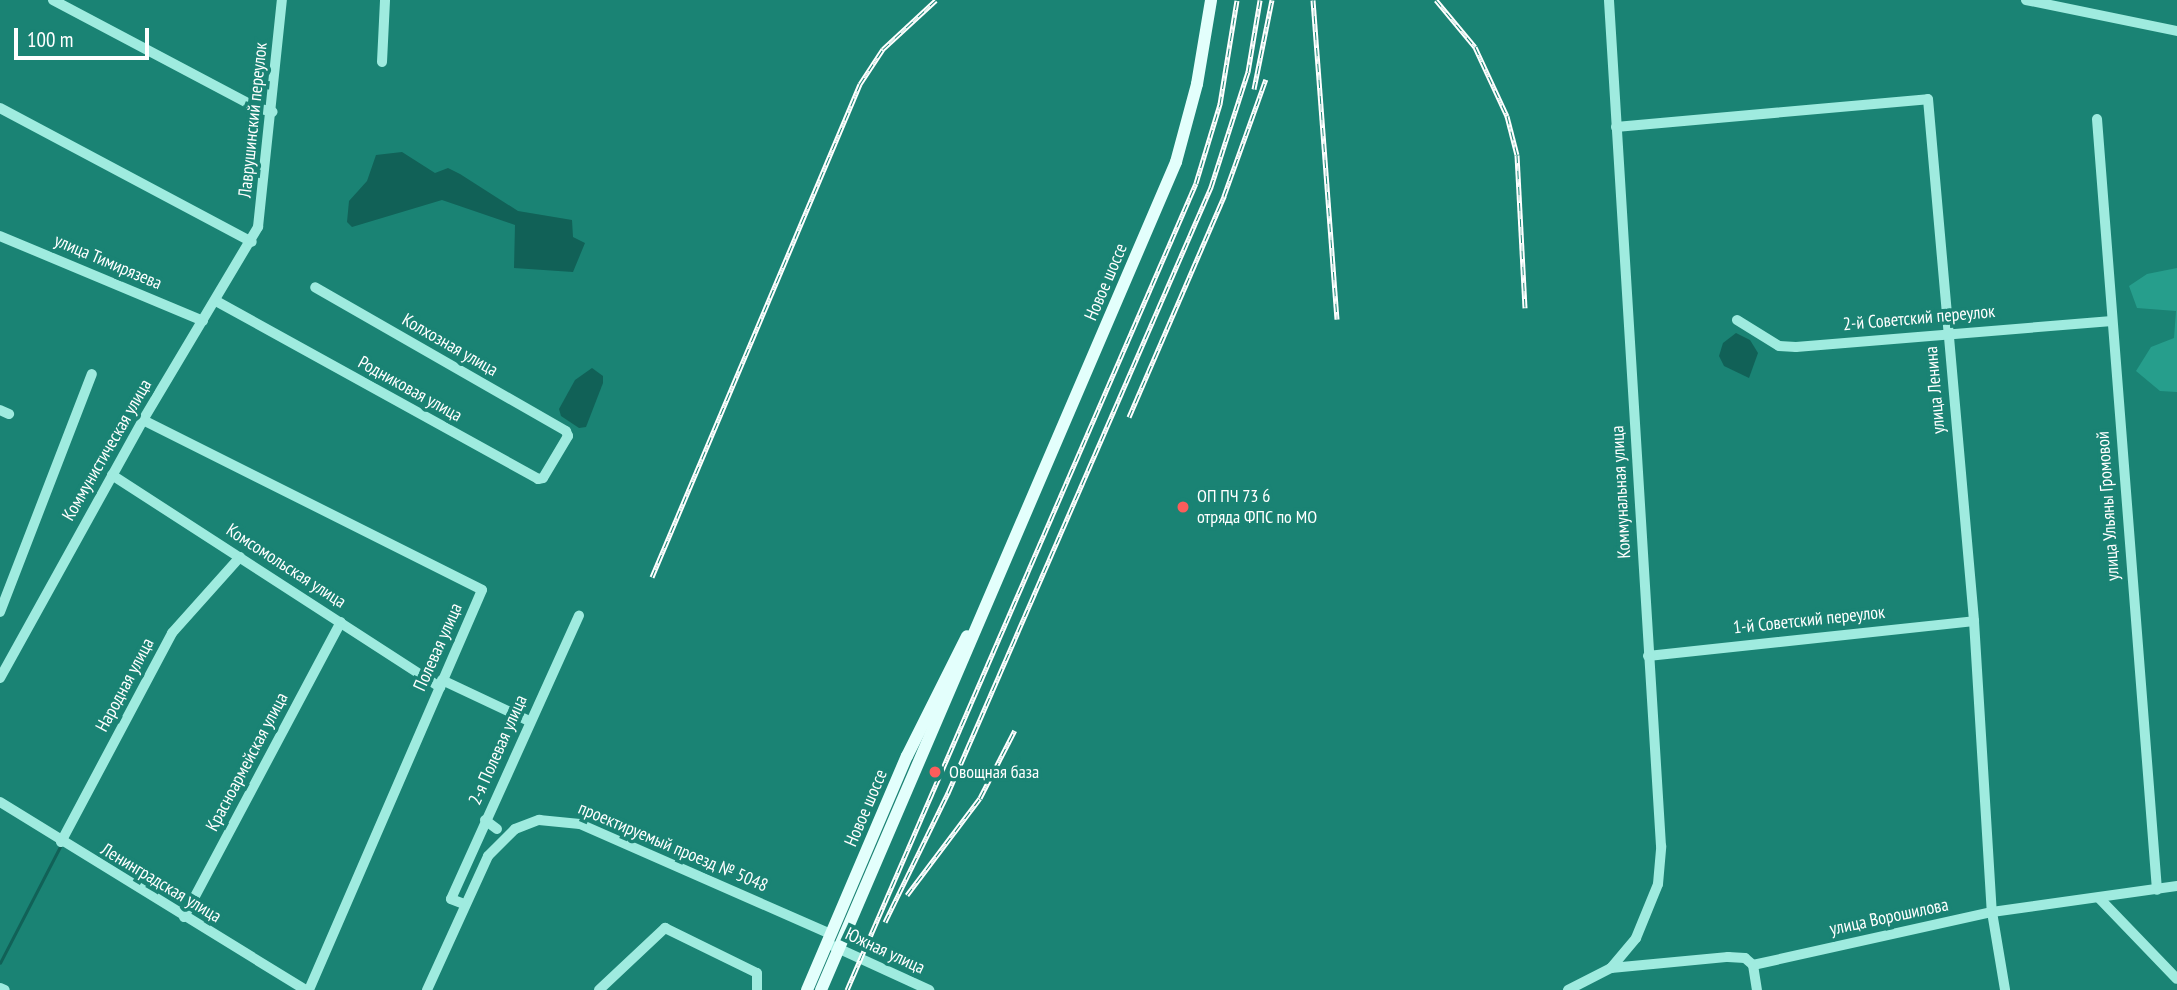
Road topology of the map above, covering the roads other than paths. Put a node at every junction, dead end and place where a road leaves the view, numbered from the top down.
1 (53, 0) edge
2 (282, 0) edge
3 (385, 0) edge
4 (1211, 0) edge
5 (1609, 0) edge
6 (2026, 0) edge
7 (2177, 31) edge
8 (382, 62) dead end
9 (0, 108) edge
10 (273, 112) junction
11 (2097, 120) dead end
12 (1616, 127) junction
13 (0, 236) edge
14 (252, 242) junction
15 (315, 287) dead end
16 (216, 301) junction
17 (1737, 320) dead end
18 (203, 321) junction
19 (2112, 321) junction
20 (1947, 331) junction
21 (92, 374) dead end
22 (143, 420) junction
23 (567, 433) joint
24 (112, 475) junction
25 (240, 557) junction
26 (0, 612) edge
27 (579, 617) dead end
28 (1974, 621) junction
29 (341, 622) junction
30 (1648, 656) junction
31 (0, 678) edge
32 (441, 683) junction
33 (529, 721) junction
34 (0, 802) edge
35 (485, 820) junction
36 (497, 830) dead end
37 (61, 842) junction
38 (2177, 886) edge
39 (2157, 890) junction
40 (2098, 898) junction
41 (464, 904) junction
42 (1992, 912) junction
43 (184, 918) junction
44 (833, 942) junction
45 (1753, 965) junction
46 (1611, 968) junction
47 (2177, 979) edge
48 (0, 988) edge
49 (5, 990) edge
50 (307, 990) edge
51 (426, 990) edge
52 (599, 990) edge
53 (757, 990) edge
54 (807, 990) edge
55 (821, 990) edge
56 (929, 990) edge
57 (1568, 990) edge
58 (1757, 990) edge
59 (2005, 990) edge

1 - 10 street
2 - 10 street, Лаврушинский переулок
3 - 8 street
4 - 44 main road, Новое шоссе
5 - 12 street, Коммунальная улица
6 - 7 street
9 - 14 street
10 - 14 street, Лаврушинский переулок
11 - 19 street, улица Ульяны Громовой
12 - 20 street, улица Ленина
12 - 30 street, Коммунальная улица
13 - 18 street, улица Тимирязева
14 - 16 street, Коммунистическая улица
15 - 23 street, Колхозная улица
16 - 18 street, Коммунистическая улица
16 - 23 street, Родниковая улица
17 - 20 street, 2-й Советский переулок
18 - 22 street, Коммунистическая улица
19 - 20 street, 2-й Советский переулок
19 - 39 street, улица Ульяны Громовой
20 - 28 street, улица Ленина
21 - 26 street, Коммунистическая улица
22 - 24 street, Коммунистическая улица
22 - 32 street, Полевая улица
24 - 25 street, Комсомольская улица
24 - 31 street, Коммунистическая улица
25 - 29 street, Комсомольская улица
25 - 37 street, Народная улица
27 - 33 street, 2-я Полевая улица
28 - 30 street, 1-й Советский переулок
28 - 42 street, улица Ленина
29 - 32 street, Комсомольская улица
29 - 43 street, Красноармейская улица
30 - 46 street, Коммунальная улица
32 - 33 street, Комсомольская улица
32 - 50 street, Полевая улица
33 - 35 street, 2-я Полевая улица
34 - 37 street, Ленинградская улица
35 - 36 street
35 - 41 street, 2-я Полевая улица
37 - 43 street, Ленинградская улица
38 - 39 street, улица Ворошилова
39 - 40 street, улица Ворошилова
40 - 42 street, улица Ворошилова
40 - 47 street
41 - 44 street, проектируемый проезд № 5048
41 - 51 street, проектируемый проезд № 5048
42 - 45 street, улица Ворошилова
42 - 59 street, улица Ленина
43 - 50 street, Ленинградская улица
44 - 54 main road, Новое шоссе
44 - 55 main road, Новое шоссе
44 - 56 street, Южная улица
45 - 46 street, улица Ворошилова
45 - 58 street
46 - 57 street
48 - 49 street
52 - 53 street

